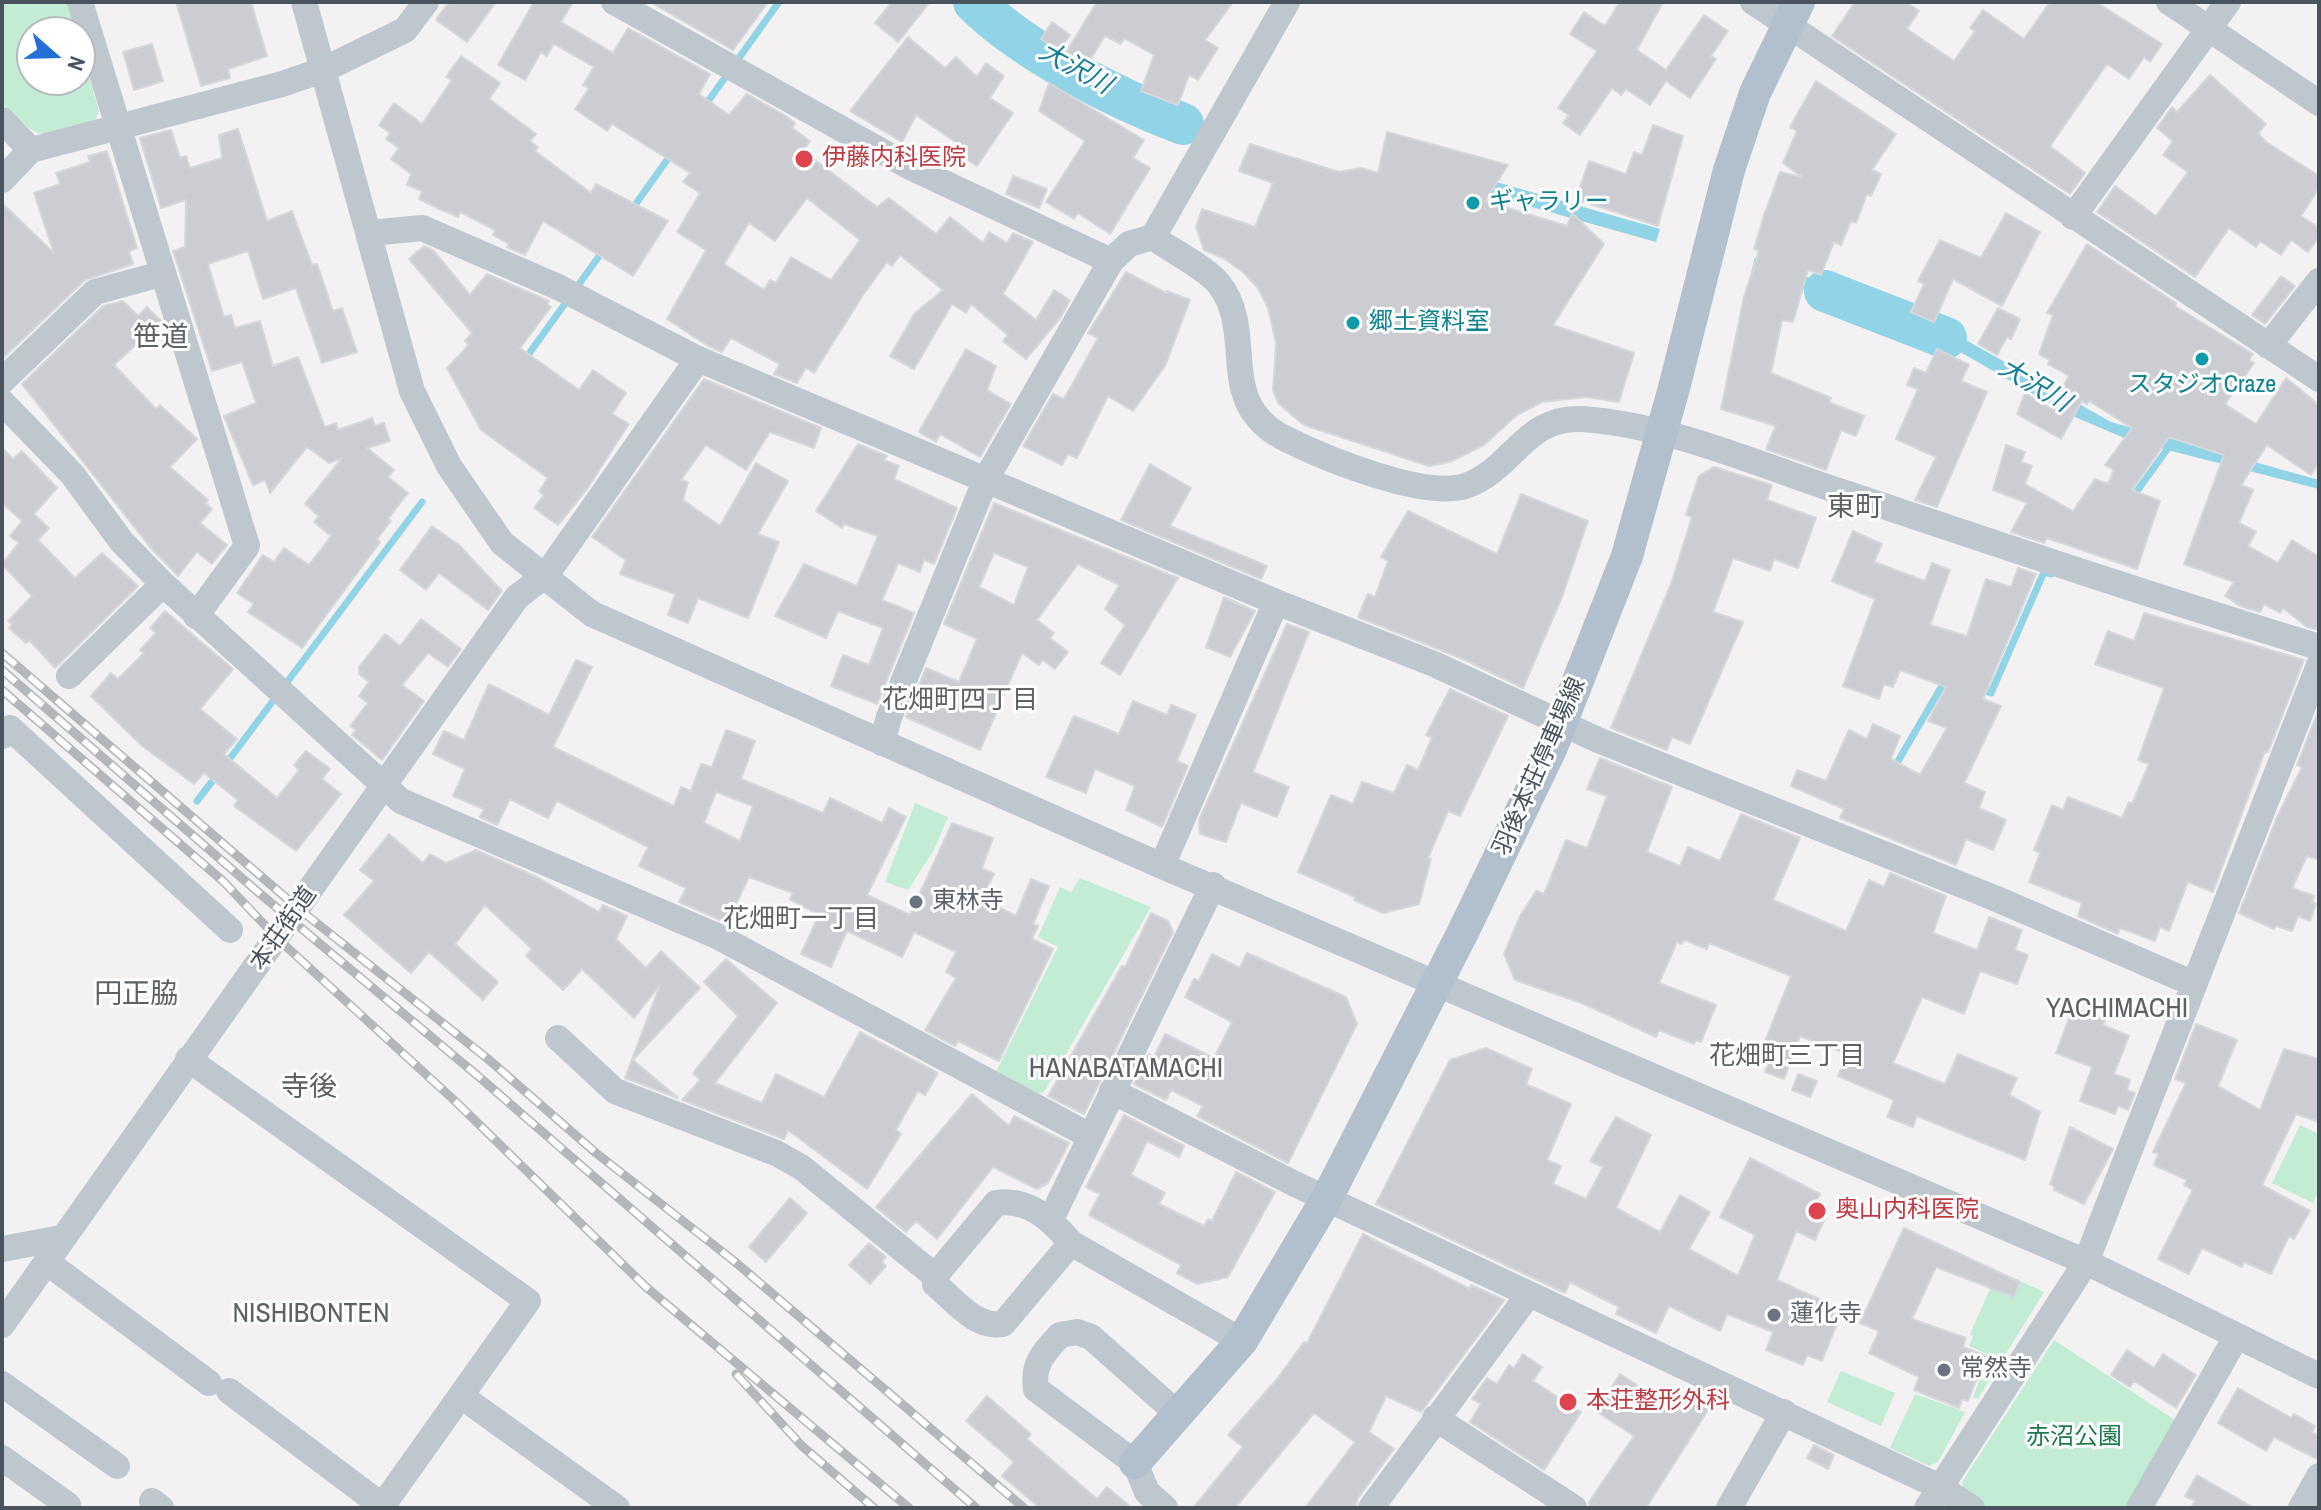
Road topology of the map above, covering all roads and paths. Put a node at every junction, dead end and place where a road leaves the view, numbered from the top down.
1 (80, 2) edge
2 (304, 2) edge
3 (426, 2) edge
4 (614, 2) edge
5 (1287, 2) edge
6 (1753, 2) edge
7 (2169, 2) edge
8 (2228, 2) edge
9 (1792, 13) edge
10 (2206, 29) junction
11 (323, 70) junction
12 (2319, 103) edge
13 (2, 120) edge
14 (115, 126) junction
15 (31, 150) junction
16 (2, 180) edge
17 (2073, 217) junction
18 (371, 233) junction
19 (1153, 237) junction
20 (1111, 261) junction
21 (161, 274) junction
22 (2319, 281) edge
23 (2268, 346) junction
24 (698, 359) junction
25 (2319, 379) edge
26 (2, 381) edge
27 (2, 402) edge
28 (1662, 435) junction
29 (986, 479) junction
30 (546, 575) junction
31 (163, 584) junction
32 (1276, 602) junction
33 (196, 616) junction
34 (2319, 662) edge
35 (69, 676) dead end
36 (1562, 724) junction
37 (2, 736) edge
38 (882, 743) junction
39 (382, 785) junction
40 (1162, 866) junction
41 (1213, 885) junction
42 (230, 930) dead end
43 (1436, 983) junction
44 (2192, 983) junction
45 (558, 1038) dead end
46 (188, 1059) junction
47 (1112, 1091) junction
48 (1090, 1136) junction
49 (1327, 1198) junction
50 (1051, 1219) junction
51 (61, 1238) junction
52 (1071, 1243) junction
53 (2, 1249) edge
54 (2086, 1262) junction
55 (48, 1263) junction
56 (935, 1276) junction
57 (1529, 1294) junction
58 (2, 1325) edge
59 (2236, 1337) junction
60 (1242, 1341) junction
61 (2319, 1376) edge
62 (2, 1384) edge
63 (461, 1396) junction
64 (1784, 1412) junction
65 (1178, 1414) junction
66 (1435, 1418) junction
67 (2, 1458) edge
68 (1135, 1463) junction
69 (117, 1466) dead end
70 (2319, 1476) edge
71 (1934, 1497) edge
72 (68, 1505) dead end
73 (383, 1507) edge
74 (617, 1508) edge
75 (1165, 1508) edge
76 (1371, 1508) edge
77 (1574, 1508) edge
78 (1729, 1508) edge
79 (1972, 1508) edge
80 (2139, 1508) edge
81 (2301, 1508) edge

1 - 14 street
2 - 11 street
3 - 11 street
4 - 20 street
5 - 19 street
6 - 9 street
7 - 10 street
8 - 10 street
9 - 17 street
9 - 28 main road, 羽後本荘停車場線
10 - 12 street
10 - 17 street
11 - 14 street
11 - 18 street
13 - 15 street
14 - 15 street
14 - 21 street
15 - 16 street
17 - 23 street
18 - 24 street
18 - 30 street
19 - 20 street
19 - 28 street
20 - 29 street
21 - 26 street
21 - 33 street
22 - 23 street
23 - 25 street
24 - 29 street
24 - 30 street, 本荘街道
27 - 31 street
28 - 34 street
28 - 36 main road, 羽後本荘停車場線
29 - 32 street
29 - 38 street
30 - 38 street
30 - 39 street, 本荘街道
31 - 33 street
31 - 35 street
32 - 36 street
32 - 40 street
33 - 39 street
34 - 44 street
36 - 43 main road, 羽後本荘停車場線
36 - 44 street
37 - 42 street
38 - 40 street
39 - 46 street, 本荘街道
39 - 48 street
40 - 41 street
41 - 43 street
41 - 47 street
43 - 49 main road, 羽後本荘停車場線
43 - 54 street
44 - 54 street
45 - 56 street
46 - 51 street, 本荘街道
46 - 63 street
47 - 48 street
47 - 49 street
48 - 50 street
49 - 57 street
49 - 60 main road, 羽後本荘停車場線
50 - 52 street
50 - 56 street
51 - 53 street
51 - 55 street, 本荘街道
52 - 56 street
52 - 60 street
54 - 59 street
54 - 71 street
55 - 58 street, 本荘街道
55 - 73 street
57 - 64 street
57 - 66 street
59 - 61 street
59 - 80 street
60 - 65 main road, 羽後本荘停車場線
62 - 69 street
63 - 73 street
63 - 74 street
64 - 71 street
64 - 78 street
65 - 68 main road, 羽後本荘停車場線
65 - 68 street
66 - 76 street
66 - 77 street
67 - 72 street
68 - 75 street
70 - 81 street
71 - 79 street

